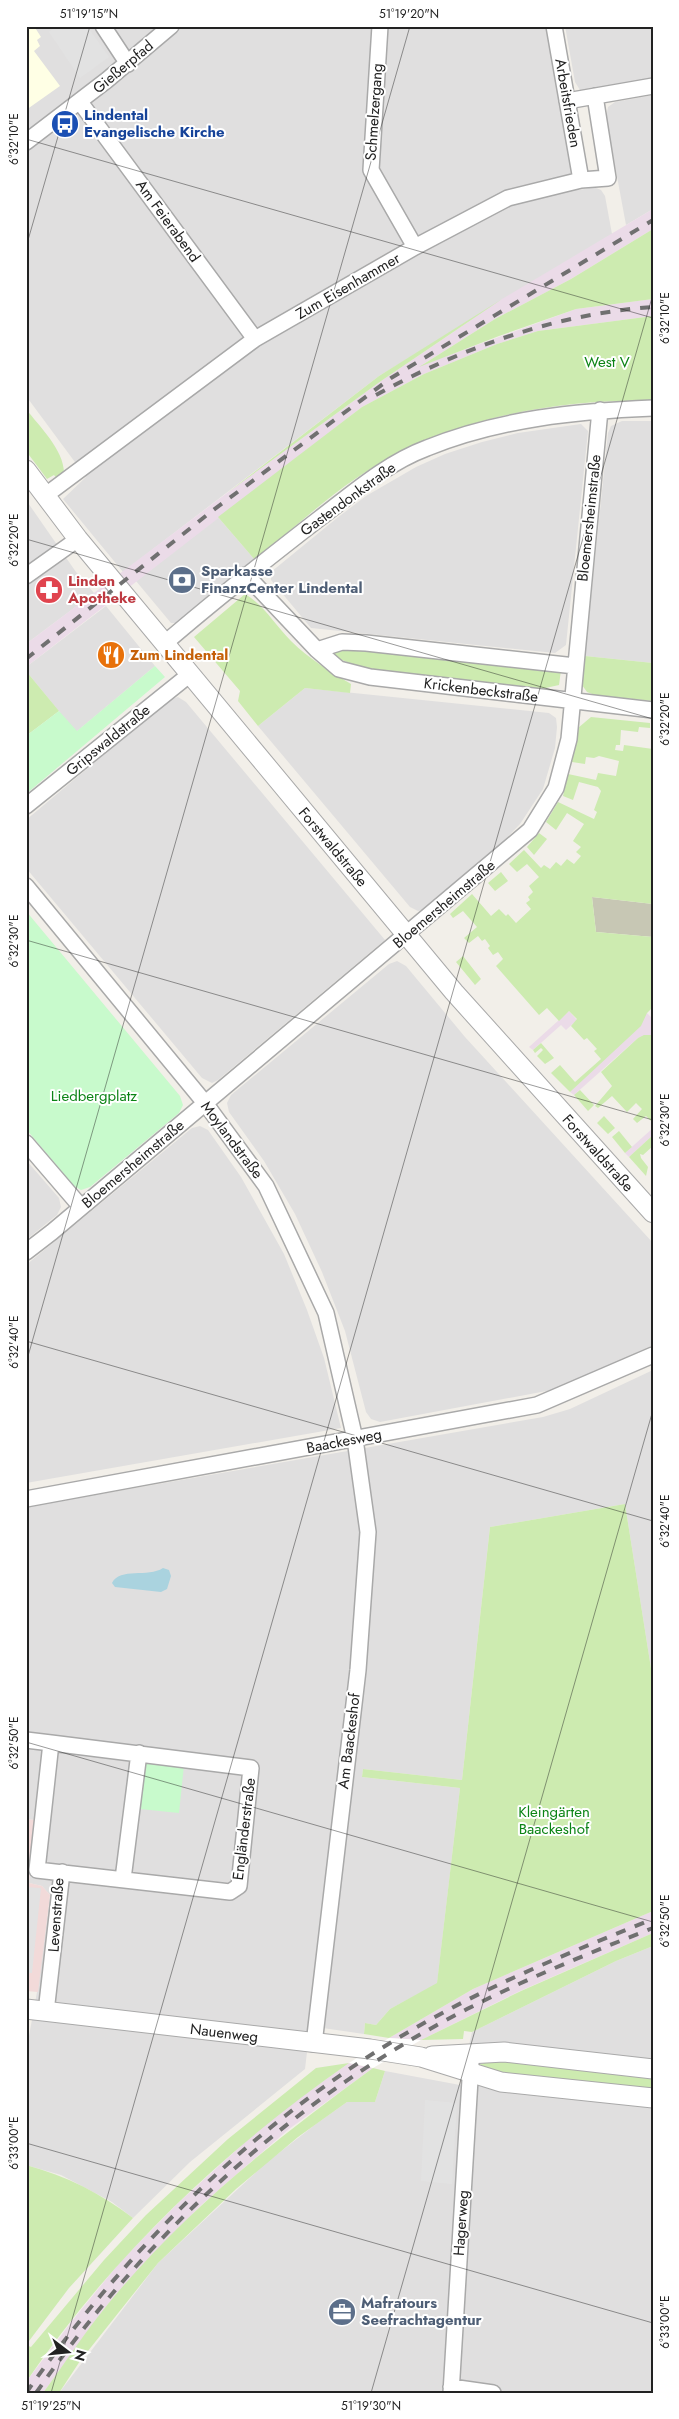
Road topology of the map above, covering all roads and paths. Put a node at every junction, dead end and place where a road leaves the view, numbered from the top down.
1 (103, 26) edge
2 (171, 26) edge
3 (380, 26) edge
4 (554, 26) edge
5 (128, 64) junction
6 (653, 86) edge
7 (595, 96) junction
8 (567, 101) junction
9 (80, 102) junction
10 (26, 142) edge
11 (581, 180) junction
12 (415, 247) junction
13 (255, 339) junction
14 (653, 408) edge
15 (600, 410) junction
16 (26, 470) edge
17 (46, 495) junction
18 (78, 540) junction
19 (246, 575) junction
20 (26, 576) edge
21 (164, 644) junction
22 (316, 650) junction
23 (575, 666) junction
24 (190, 675) junction
25 (573, 702) junction
26 (653, 710) edge
27 (26, 806) edge
28 (26, 886) edge
29 (407, 935) junction
30 (205, 1104) junction
31 (26, 1143) edge
32 (81, 1207) junction
33 (653, 1213) edge
34 (26, 1252) edge
35 (653, 1355) edge
36 (355, 1439) junction
37 (26, 1499) edge
38 (26, 1740) edge
39 (51, 1743) junction
40 (138, 1753) junction
41 (62, 1872) junction
42 (122, 1879) junction
43 (26, 2009) edge
44 (46, 2012) junction
45 (314, 2044) junction
46 (472, 2054) junction
47 (421, 2057) junction
48 (653, 2069) edge
49 (470, 2072) junction
50 (653, 2098) edge
51 (451, 2390) edge
52 (493, 2393) edge

1 - 5 street
2 - 5 street, Gießerpfad
3 - 12 street, Schmelzergang
4 - 8 street, Arbeitsfrieden
5 - 9 street, Gießerpfad
6 - 7 street
7 - 8 street
7 - 11 street, Zum Eisenhammer
8 - 11 street, Arbeitsfrieden
9 - 10 street, Gießerpfad
9 - 13 street, Am Feierabend
11 - 12 street, Zum Eisenhammer
12 - 13 street, Zum Eisenhammer
13 - 17 street, Zum Eisenhammer
14 - 15 street, Gastendonkstraße
15 - 19 street, Gastendonkstraße
15 - 23 street, Bloemersheimstraße
16 - 17 street, Forstwaldstraße
17 - 18 street, Forstwaldstraße
18 - 20 street
18 - 21 street, Forstwaldstraße
19 - 21 street, Gastendonkstraße
19 - 22 street, Krickenbeckstraße
21 - 24 street, Forstwaldstraße
22 - 23 street
22 - 25 street, Krickenbeckstraße
23 - 25 street, Bloemersheimstraße
24 - 27 street, Gripswaldstraße
24 - 29 street, Forstwaldstraße
25 - 26 street, Krickenbeckstraße
25 - 29 street, Bloemersheimstraße
28 - 30 street, Moylandstraße
29 - 30 street, Bloemersheimstraße
29 - 33 street, Forstwaldstraße
30 - 32 street, Bloemersheimstraße
30 - 36 street, Moylandstraße
31 - 32 street
32 - 34 street, Bloemersheimstraße
35 - 36 street, Baackesweg
36 - 37 street, Baackesweg
36 - 45 street, Am Baackeshof
38 - 39 street
39 - 40 street, Engländerstraße
39 - 41 street, Levenstraße
40 - 42 street
40 - 42 street, Engländerstraße
41 - 42 street, Engländerstraße
41 - 44 street, Levenstraße
43 - 44 street, Nauenweg
44 - 45 street, Nauenweg
45 - 47 street, Nauenweg
46 - 47 street, Nauenweg
46 - 48 street, Nauenweg
46 - 49 street, Hagerweg
47 - 49 street, Nauenweg
49 - 50 street, Nauenweg
49 - 51 street, Hagerweg
51 - 52 street

